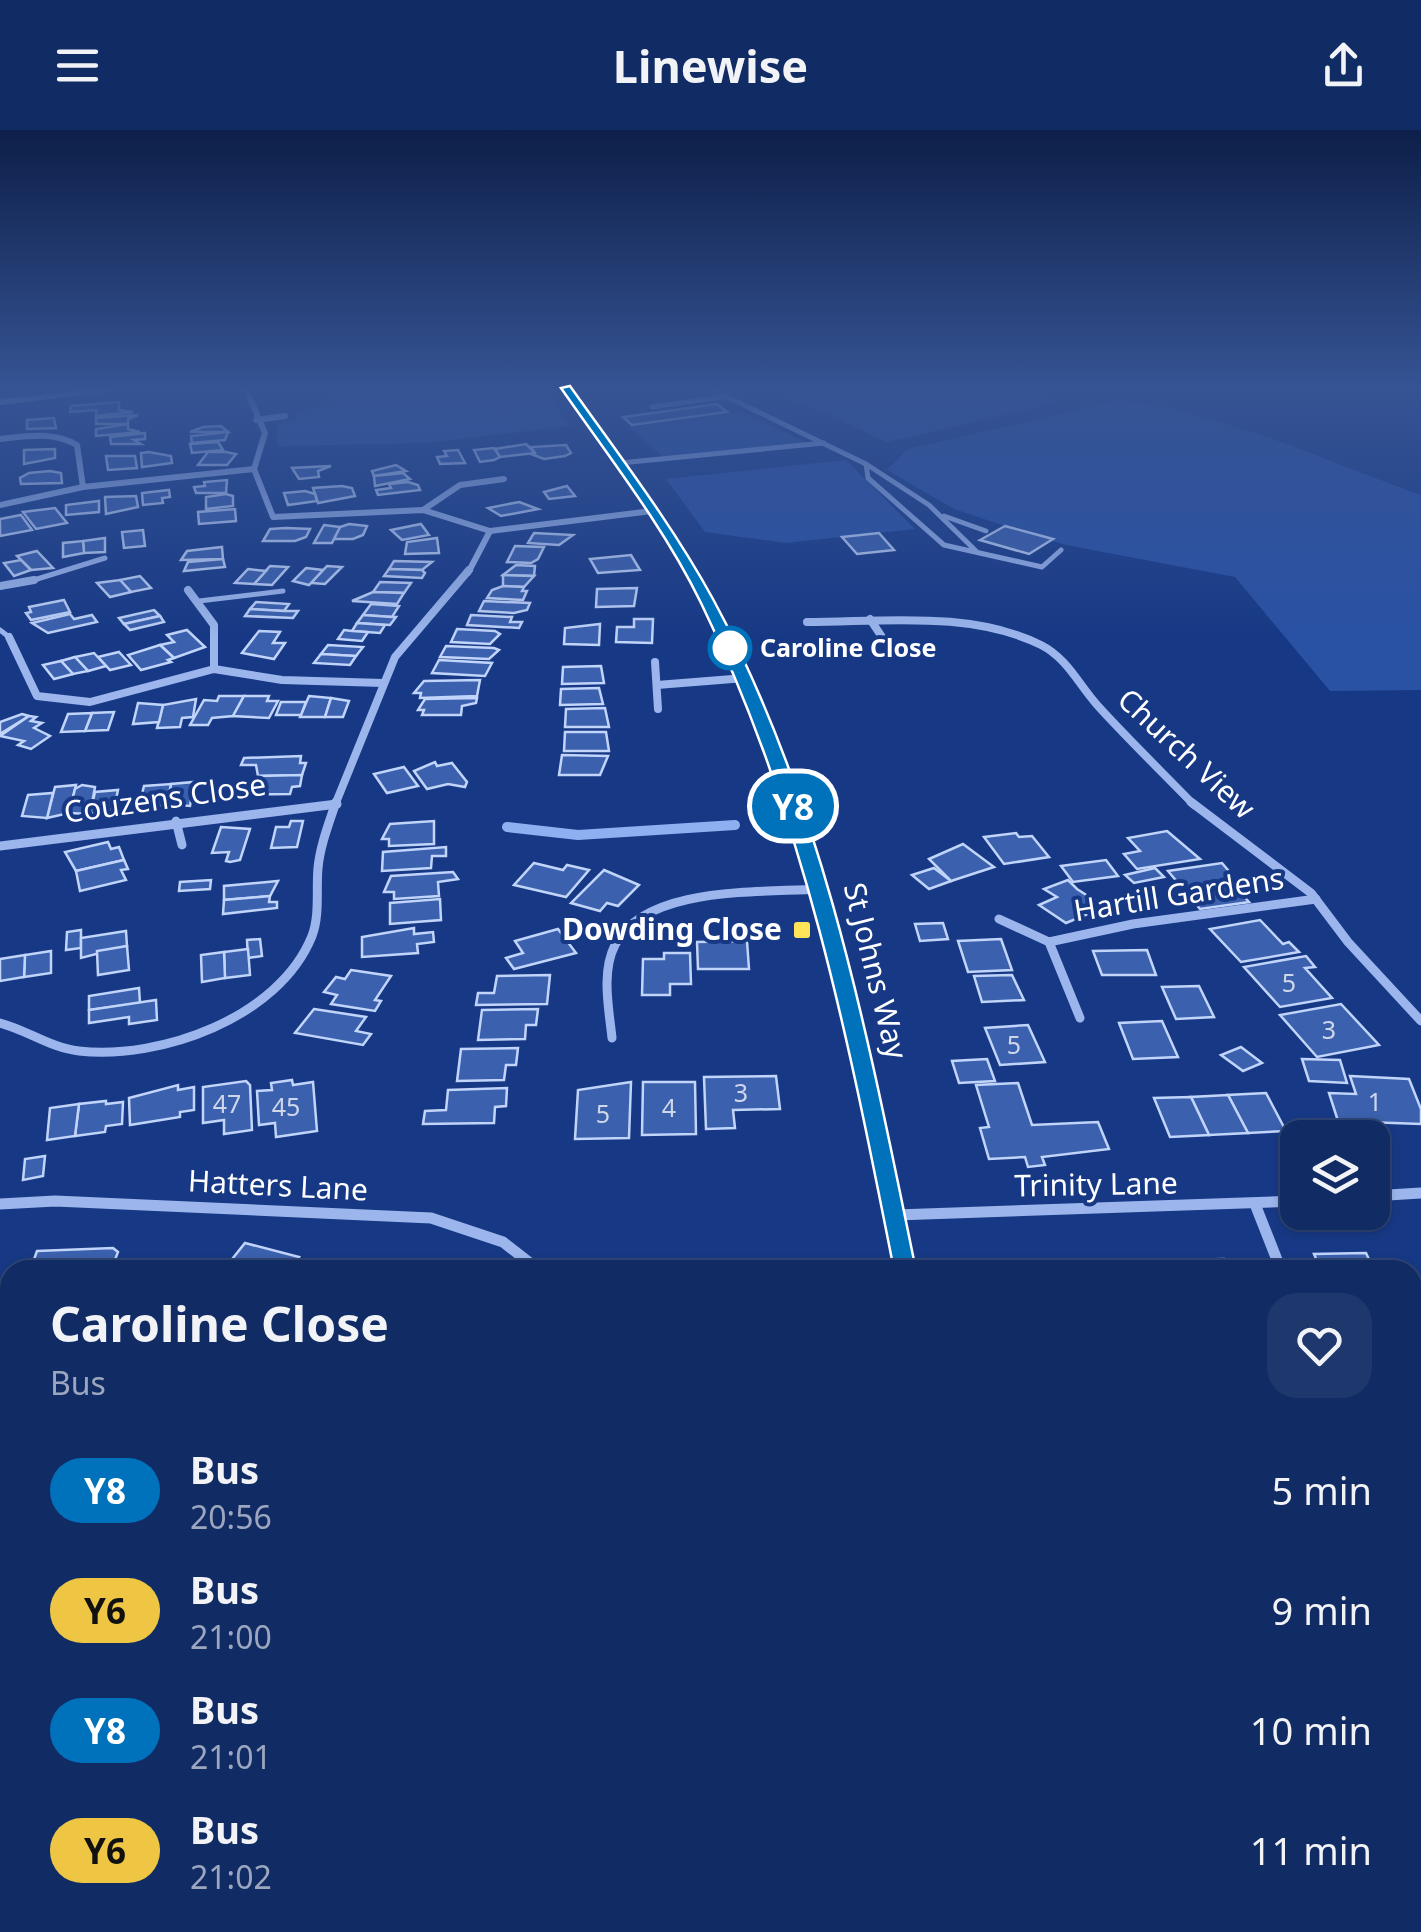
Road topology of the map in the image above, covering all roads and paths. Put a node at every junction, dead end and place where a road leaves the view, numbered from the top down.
1 (81, 472) edge
2 (232, 472) edge
3 (255, 472) edge
4 (626, 472) edge
5 (867, 472) edge
6 (878, 472) edge
7 (504, 480) dead end
8 (83, 486) junction
9 (0, 505) edge
10 (423, 510) junction
11 (652, 511) junction
12 (939, 514) junction
13 (490, 530) junction
14 (986, 531) dead end
15 (1060, 550) dead end
16 (977, 552) junction
17 (105, 558) dead end
18 (34, 580) joint
19 (0, 586) edge
20 (188, 590) dead end
21 (284, 591) dead end
22 (199, 601) junction
23 (870, 619) junction
24 (808, 622) dead end
25 (0, 630) edge
26 (10, 637) joint
27 (888, 646) dead end
28 (655, 662) dead end
29 (214, 669) junction
30 (744, 678) junction
31 (383, 683) junction
32 (657, 685) junction
33 (658, 709) dead end
34 (337, 804) junction
35 (176, 821) junction
36 (182, 845) dead end
37 (0, 846) edge
38 (819, 889) junction
39 (1316, 899) junction
40 (1000, 919) dead end
41 (1049, 942) junction
42 (1080, 1018) dead end
43 (1421, 1021) edge
44 (0, 1023) edge
45 (612, 1038) dead end
46 (1421, 1193) edge
47 (1390, 1195) edge
48 (1280, 1202) edge
49 (0, 1204) edge
50 (1255, 1204) junction
51 (896, 1215) junction
52 (530, 1260) edge
53 (903, 1260) edge
54 (1277, 1260) edge

1 - 8 street
2 - 8 street
3 - 10 street
4 - 11 street, St Johns Way
5 - 16 lane
6 - 12 lane
7 - 10 street
8 - 9 street
10 - 13 street
11 - 13 street
11 - 30 street, St Johns Way
12 - 14 lane
12 - 16 lane
13 - 31 street
15 - 16 lane
17 - 18 lane
18 - 19 street
20 - 22 street
21 - 22 lane
22 - 29 street
23 - 24 street, Church View
23 - 27 street
23 - 39 street, Church View
25 - 26 lane
26 - 29 street
28 - 32 street
29 - 31 street
30 - 32 street
30 - 38 street, St Johns Way
31 - 34 street
32 - 33 street
34 - 35 street, Couzens Close
34 - 44 street
35 - 36 street
35 - 37 street, Couzens Close
38 - 45 street
38 - 51 street, St Johns Way
39 - 41 street, Hartill Gardens
39 - 43 street, Church View
40 - 41 street, Hartill Gardens
41 - 42 street, Hartill Gardens
46 - 47 street
48 - 50 street, Trinity Lane
49 - 52 street, Hatters Lane
50 - 51 street, Trinity Lane
50 - 54 street
51 - 53 street, St Johns Way

